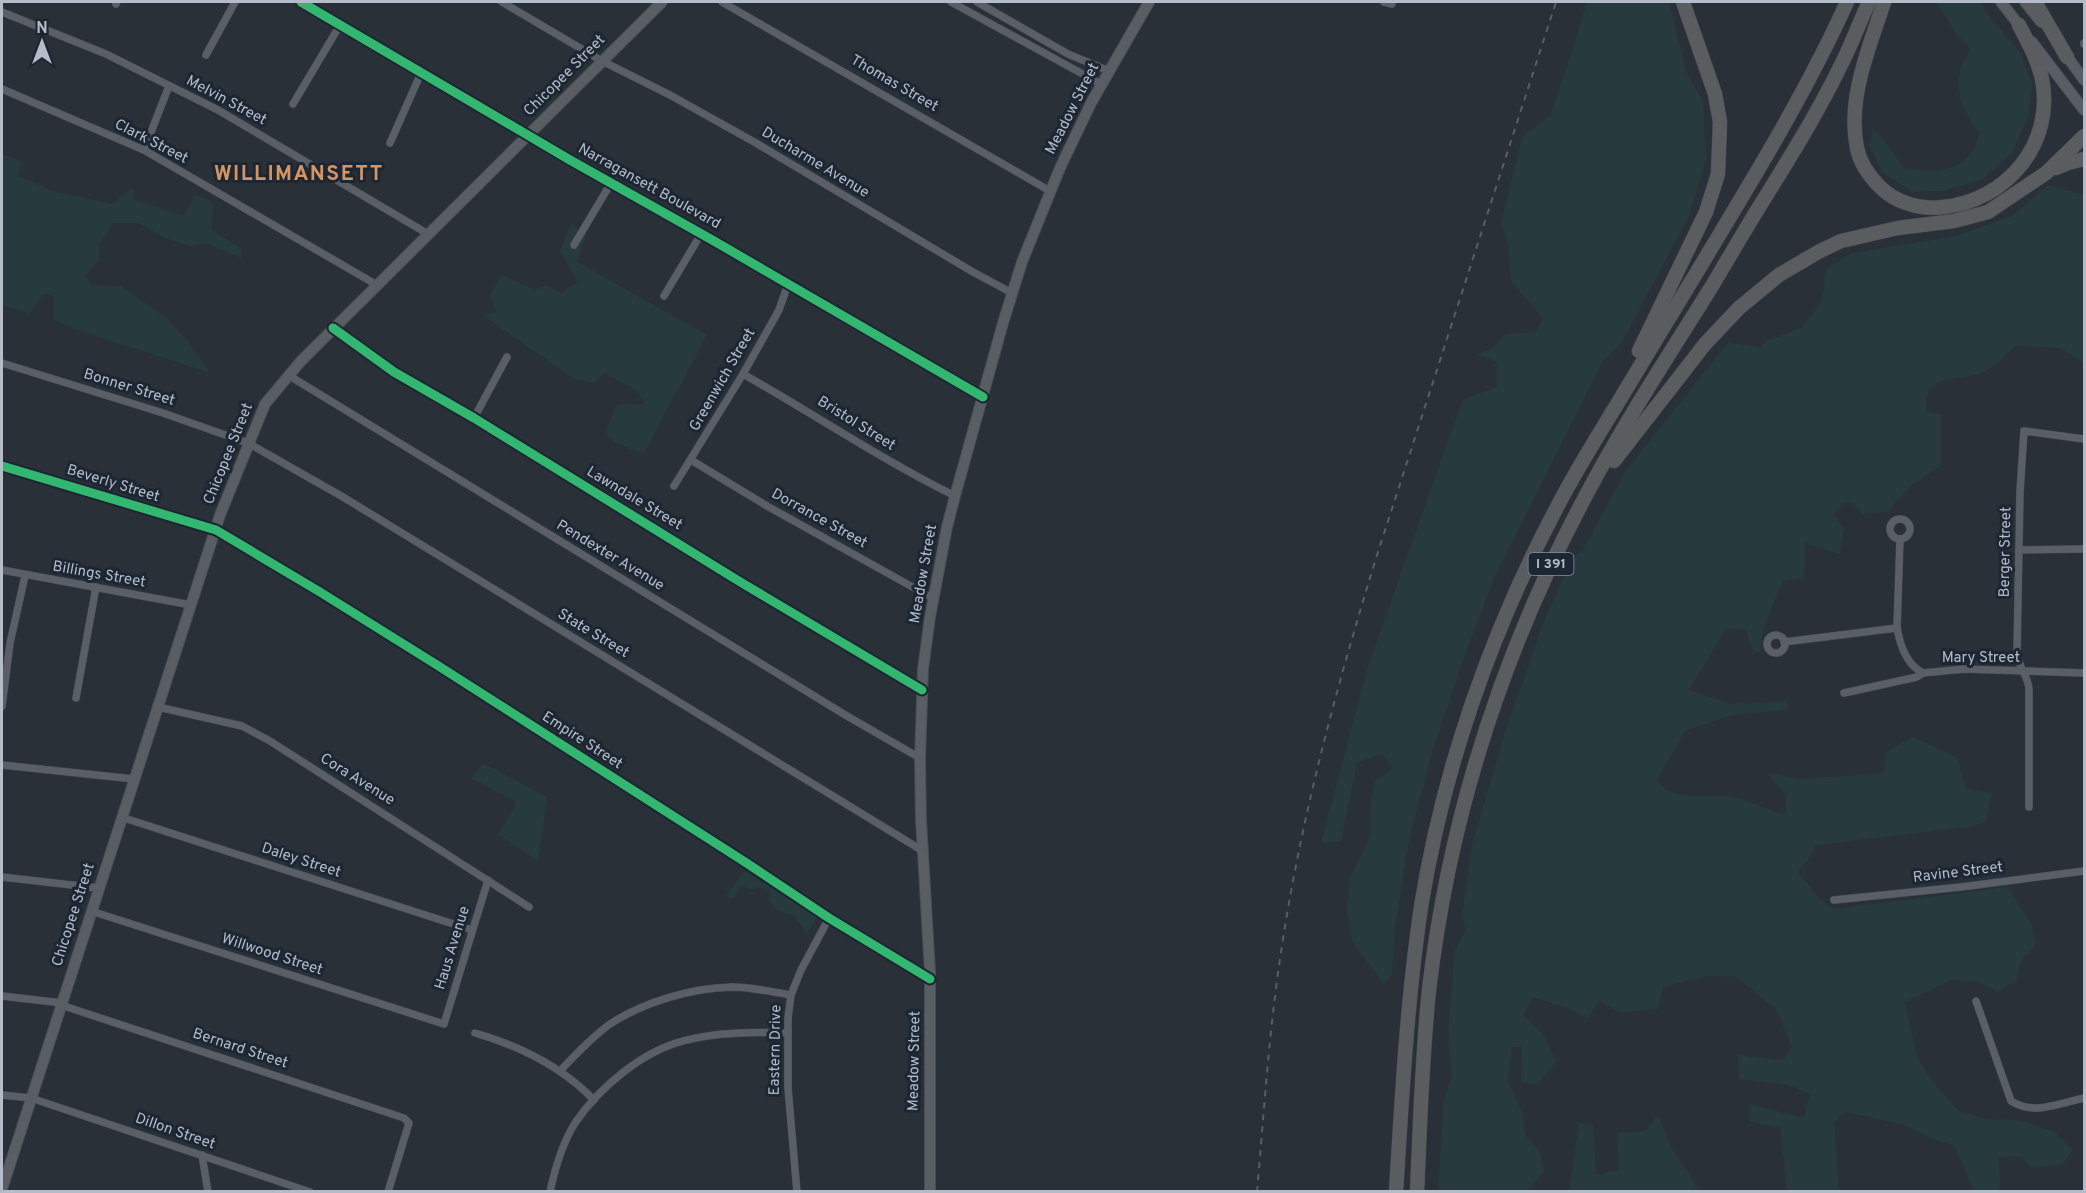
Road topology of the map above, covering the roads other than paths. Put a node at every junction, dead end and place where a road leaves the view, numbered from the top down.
1 (235, 2) edge
2 (301, 2) edge
3 (502, 2) edge
4 (662, 2) edge
5 (722, 2) edge
6 (951, 2) edge
7 (977, 2) edge
8 (1149, 2) edge
9 (1683, 2) edge
10 (1846, 2) edge
11 (1869, 2) edge
12 (1884, 2) edge
13 (2001, 2) edge
14 (2025, 2) edge
15 (2035, 2) edge
16 (2, 12) edge
17 (1011, 22) junction
18 (340, 25) junction
19 (2019, 25) junction
20 (1006, 33) junction
21 (206, 55) dead end
22 (2067, 57) junction
23 (602, 61) junction
24 (1109, 71) junction
25 (421, 73) junction
26 (2085, 80) edge
27 (1101, 84) junction
28 (169, 86) junction
29 (2, 89) edge
30 (293, 104) dead end
31 (2085, 111) edge
32 (528, 134) junction
33 (2085, 136) edge
34 (390, 143) dead end
35 (144, 150) junction
36 (2085, 159) edge
37 (2046, 173) junction
38 (611, 183) junction
39 (1050, 191) junction
40 (428, 234) junction
41 (701, 234) junction
42 (574, 245) dead end
43 (788, 284) junction
44 (377, 285) junction
45 (1012, 292) junction
46 (664, 296) dead end
47 (333, 328) junction
48 (507, 357) dead end
49 (2, 363) edge
50 (743, 374) junction
51 (288, 375) junction
52 (983, 397) junction
53 (474, 418) junction
54 (1601, 429) junction
55 (2085, 439) edge
56 (248, 443) junction
57 (691, 460) junction
58 (2, 466) edge
59 (674, 486) dead end
60 (955, 496) junction
61 (1581, 505) junction
62 (216, 530) junction
63 (1900, 539) dead end
64 (2085, 549) edge
65 (2019, 550) junction
66 (2, 570) edge
67 (25, 576) junction
68 (96, 587) junction
69 (934, 599) junction
70 (191, 605) junction
71 (1897, 628) junction
72 (2, 642) edge
73 (1785, 642) dead end
74 (10, 643) junction
75 (2022, 672) junction
76 (1923, 673) junction
77 (2085, 673) edge
78 (922, 690) junction
79 (1844, 693) dead end
80 (76, 698) dead end
81 (2, 706) edge
82 (158, 707) junction
83 (920, 758) junction
84 (2, 765) edge
85 (134, 779) junction
86 (2029, 807) dead end
87 (121, 817) junction
88 (923, 851) junction
89 (2085, 872) edge
90 (2, 877) edge
91 (488, 880) junction
92 (98, 888) junction
93 (1834, 900) dead end
94 (529, 907) dead end
95 (91, 911) junction
96 (829, 918) junction
97 (472, 930) junction
98 (930, 979) junction
99 (791, 995) junction
100 (2, 996) edge
101 (1976, 1001) dead end
102 (62, 1003) junction
103 (444, 1024) joint
104 (474, 1033) dead end
105 (787, 1033) junction
106 (560, 1071) junction
107 (2, 1095) edge
108 (31, 1098) junction
109 (2085, 1098) edge
110 (594, 1100) junction
111 (202, 1155) junction
112 (2, 1189) edge
113 (208, 1191) edge
114 (310, 1191) edge
115 (388, 1191) edge
116 (550, 1191) edge
117 (797, 1191) edge
118 (930, 1191) edge
119 (1396, 1191) edge
120 (1417, 1191) edge

1 - 21 street
2 - 18 street, Narragansett Boulevard
3 - 23 street, Ducharme Avenue
4 - 23 main road, Chicopee Street
5 - 39 street, Thomas Street
6 - 20 street
7 - 17 street
8 - 24 main road, Meadow Street
9 - 54 highway
10 - 54 highway, I 391
11 - 61 highway, I 391
12 - 19 highway
13 - 19 main road
14 - 22 main road
15 - 22 highway
16 - 28 street, Melvin Street
17 - 20 street
17 - 24 street
18 - 25 street, Narragansett Boulevard
18 - 30 street
19 - 31 main road
20 - 27 street
22 - 26 main road
23 - 32 main road, Chicopee Street
23 - 45 street, Ducharme Avenue
24 - 27 main road, Meadow Street
25 - 32 street, Narragansett Boulevard
25 - 34 street
27 - 39 main road, Meadow Street
28 - 35 street
28 - 40 street, Melvin Street
29 - 35 street, Clark Street
32 - 38 street, Narragansett Boulevard
32 - 40 main road, Chicopee Street
33 - 37 highway
35 - 44 street, Clark Street
36 - 37 highway
37 - 61 highway
38 - 41 street, Narragansett Boulevard
38 - 42 street
39 - 45 main road, Meadow Street
40 - 44 main road, Chicopee Street
41 - 43 street, Narragansett Boulevard
41 - 46 street
43 - 50 street, Greenwich Street
43 - 52 street, Narragansett Boulevard
44 - 47 main road, Chicopee Street
45 - 52 main road, Meadow Street
47 - 51 main road, Chicopee Street
47 - 53 street, Lawndale Street
48 - 53 street
49 - 56 street, Bonner Street
50 - 57 street, Greenwich Street
50 - 60 street, Bristol Street
51 - 56 main road, Chicopee Street
51 - 83 street, Pendexter Avenue
52 - 60 main road, Meadow Street
53 - 78 street, Lawndale Street
54 - 119 highway, I 391
55 - 65 street, Berger Street
56 - 62 main road, Chicopee Street
56 - 88 street, State Street
57 - 59 street, Greenwich Street
57 - 69 street, Dorrance Street
58 - 62 street, Beverly Street
60 - 69 main road, Meadow Street
61 - 120 highway, I 391
62 - 70 main road, Chicopee Street
62 - 96 street, Empire Street
63 - 71 street
64 - 65 street
65 - 75 street, Berger Street
66 - 67 street, Billings Street
67 - 68 street, Billings Street
67 - 74 street
68 - 70 street, Billings Street
68 - 80 street
69 - 78 main road, Meadow Street
70 - 82 main road, Chicopee Street
71 - 73 street
71 - 76 street
72 - 74 street
74 - 81 street
75 - 76 street, Mary Street
75 - 77 street, Mary Street
75 - 86 street, Berger Street
76 - 79 street, Mary Street
78 - 83 main road, Meadow Street
82 - 85 main road, Chicopee Street
82 - 91 street, Cora Avenue
83 - 88 main road, Meadow Street
84 - 85 street
85 - 87 main road, Chicopee Street
87 - 92 main road, Chicopee Street
87 - 97 street, Daley Street
88 - 98 main road, Meadow Street
89 - 93 street, Ravine Street
90 - 92 street
91 - 94 street, Cora Avenue
91 - 97 street, Haus Avenue
92 - 95 main road, Chicopee Street
95 - 102 main road, Chicopee Street
95 - 103 street, Willwood Street
96 - 98 street, Empire Street
96 - 99 street, Eastern Drive
97 - 103 street, Haus Avenue
98 - 118 main road, Meadow Street
99 - 105 street, Eastern Drive
99 - 106 street
100 - 102 street, Bernard Street
101 - 109 street
102 - 108 main road, Chicopee Street
102 - 115 street, Bernard Street
104 - 106 street
105 - 110 street
105 - 117 street, Eastern Drive
106 - 110 street
107 - 108 street, Dillon Street
108 - 111 street, Dillon Street
108 - 112 main road, Chicopee Street
110 - 116 street
111 - 113 street
111 - 114 street, Dillon Street

